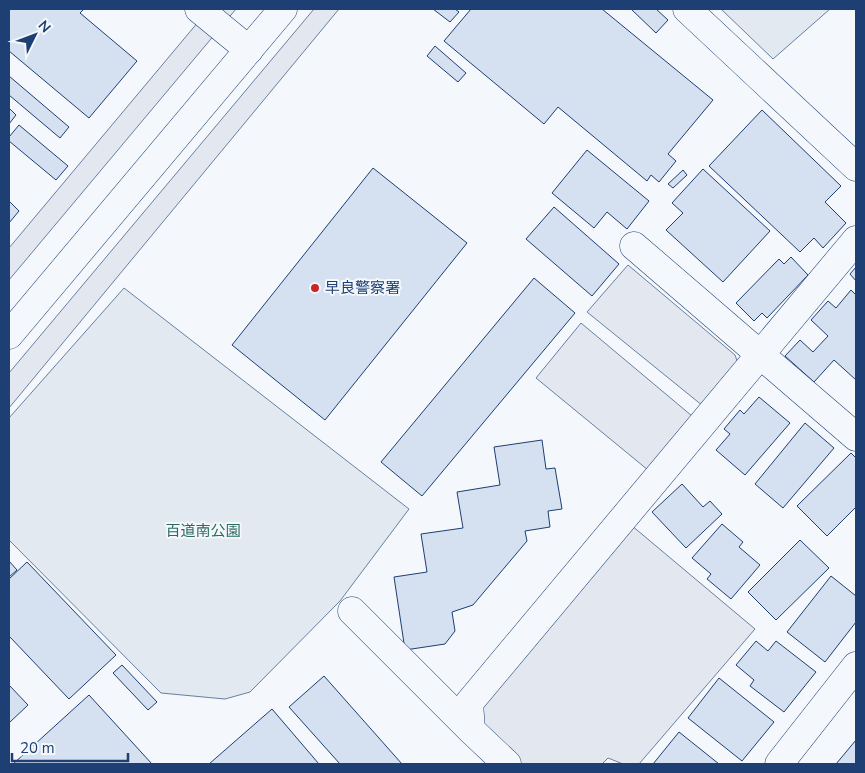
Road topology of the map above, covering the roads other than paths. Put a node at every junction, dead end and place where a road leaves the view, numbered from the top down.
1 (199, 9) edge
2 (283, 9) edge
3 (687, 9) edge
4 (249, 50) junction
5 (856, 167) edge
6 (856, 240) edge
7 (634, 246) dead end
8 (9, 335) edge
9 (760, 354) junction
10 (856, 437) edge
11 (352, 611) dead end
12 (856, 666) edge
13 (471, 730) junction
14 (506, 764) edge
15 (779, 764) edge

1 - 4 street
2 - 4 street
3 - 5 street
4 - 8 street
6 - 9 street
7 - 9 street
9 - 10 street
9 - 13 street
11 - 13 street
12 - 15 street
13 - 14 street

